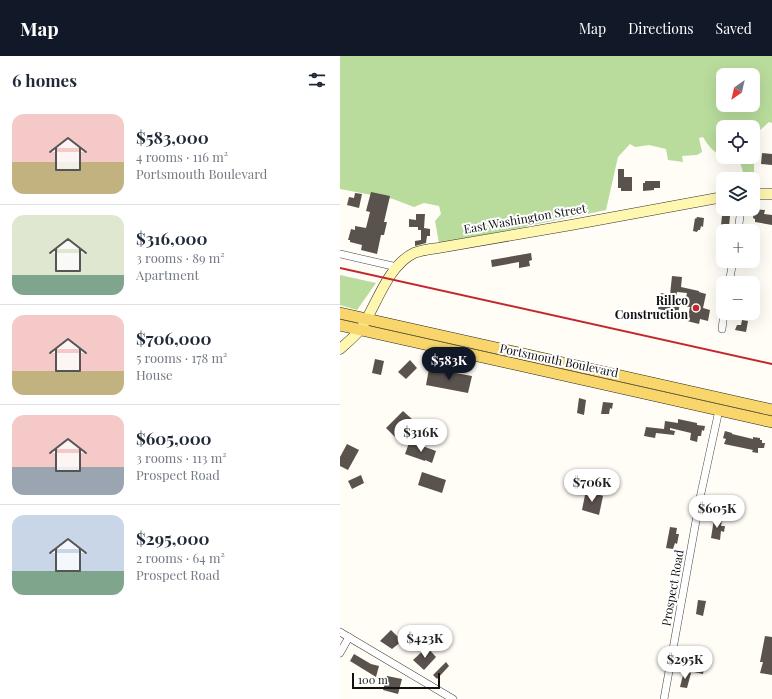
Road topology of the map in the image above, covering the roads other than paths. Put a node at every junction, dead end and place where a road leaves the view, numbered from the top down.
1 (760, 194) edge
2 (772, 194) edge
3 (716, 198) edge
4 (340, 254) edge
5 (397, 267) junction
6 (340, 313) edge
7 (366, 319) junction
8 (723, 320) edge
9 (340, 325) edge
10 (722, 329) dead end
11 (360, 330) junction
12 (340, 349) edge
13 (584, 368) junction
14 (582, 379) junction
15 (725, 399) junction
16 (721, 410) junction
17 (772, 410) edge
18 (772, 422) edge
19 (340, 632) edge
20 (349, 637) junction
21 (340, 653) edge
22 (453, 699) edge
23 (664, 699) edge

1 - 2 main road
3 - 5 main road, East Washington Street
4 - 5 street
5 - 7 main road, East Washington Street
6 - 7 main road, Portsmouth Boulevard
7 - 11 main road, East Washington Street
7 - 13 main road, Portsmouth Boulevard
8 - 10 street
9 - 11 main road, Portsmouth Boulevard
11 - 12 main road, East Washington Street
11 - 14 main road, Portsmouth Boulevard
13 - 14 street
13 - 15 main road, Portsmouth Boulevard
14 - 16 main road, Portsmouth Boulevard
15 - 16 street, Prospect Road
15 - 17 main road, Portsmouth Boulevard
16 - 18 main road, Portsmouth Boulevard
16 - 23 street, Prospect Road
19 - 20 street
20 - 21 street
20 - 22 street

